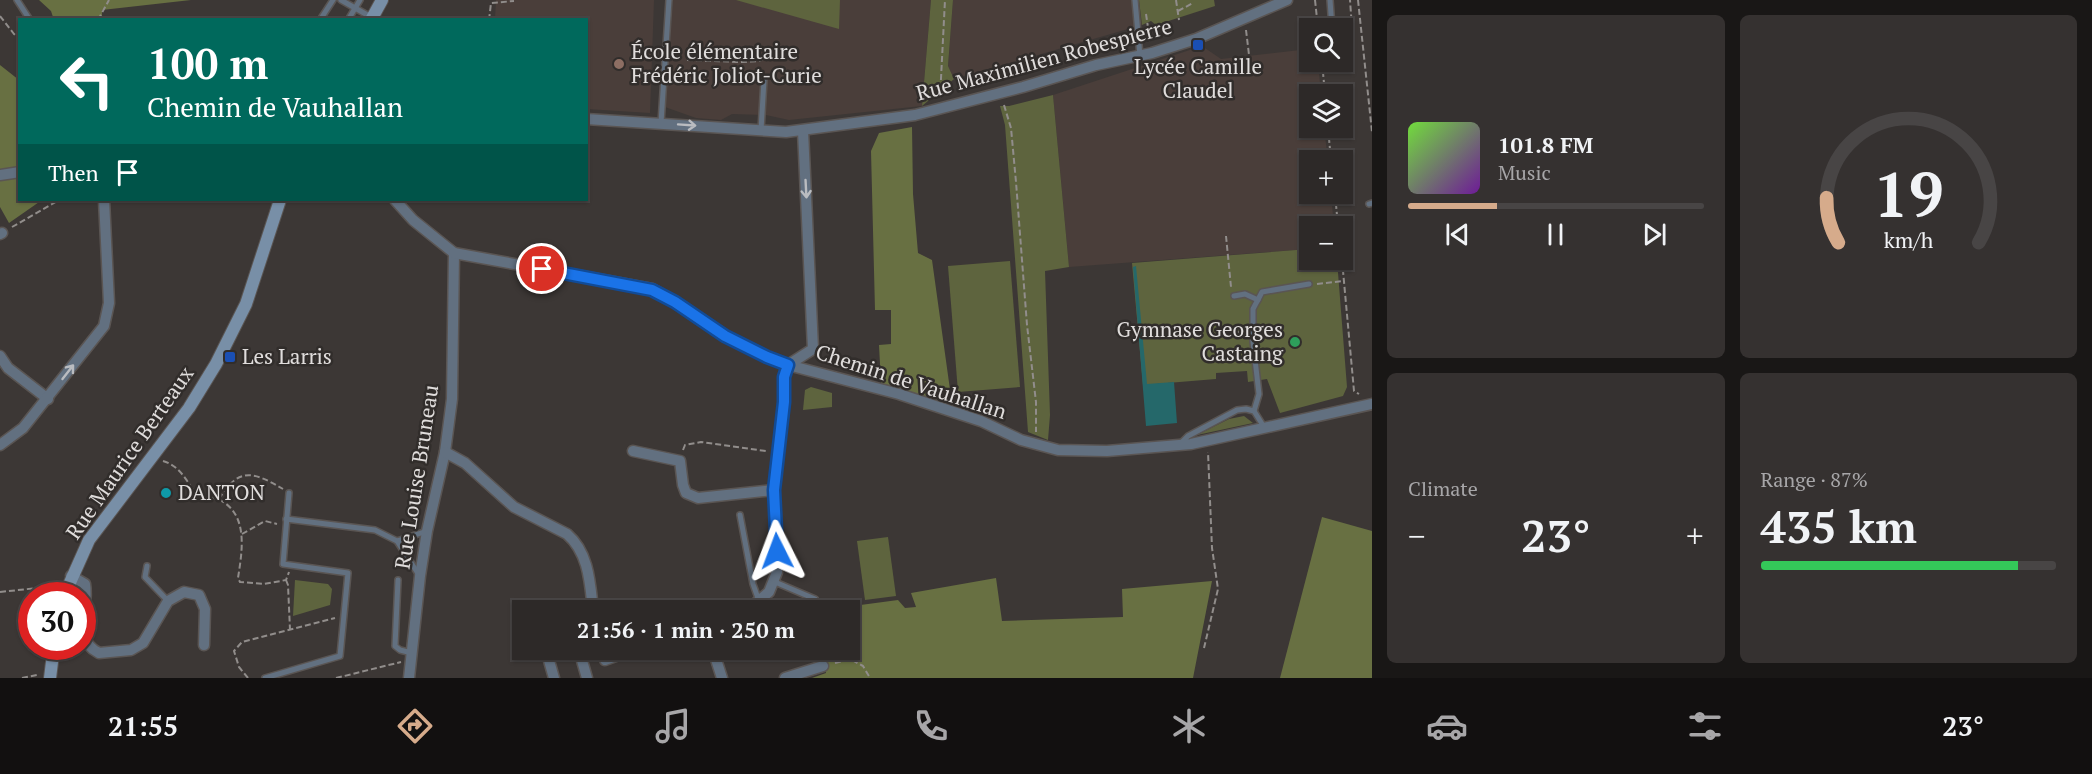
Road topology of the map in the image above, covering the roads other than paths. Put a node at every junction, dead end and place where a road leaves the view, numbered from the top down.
1 (17, 0) edge
2 (333, 0) edge
3 (341, 0) edge
4 (360, 0) edge
5 (382, 0) edge
6 (669, 0) edge
7 (1135, 0) edge
8 (1287, 0) edge
9 (1330, 0) edge
10 (355, 8) junction
11 (29, 18) edge
12 (321, 18) edge
13 (349, 18) edge
14 (370, 18) edge
15 (373, 18) edge
16 (1331, 18) edge
17 (1140, 56) junction
18 (764, 80) dead end
19 (588, 118) edge
20 (661, 123) junction
21 (761, 130) junction
22 (803, 131) junction
23 (18, 171) edge
24 (0, 175) edge
25 (104, 201) edge
26 (280, 201) edge
27 (396, 201) edge
28 (454, 253) junction
29 (1309, 284) road end
30 (1234, 296) road end
31 (1258, 300) junction
32 (0, 356) edge
33 (788, 365) junction
34 (4, 372) edge
35 (48, 399) junction
36 (1372, 404) edge
37 (1254, 411) junction
38 (1264, 429) junction
39 (0, 445) edge
40 (1179, 445) junction
41 (445, 452) junction
42 (633, 452) dead end
43 (774, 490) junction
44 (288, 493) road end
45 (740, 515) dead end
46 (286, 523) junction
47 (427, 531) junction
48 (397, 541) junction
49 (147, 566) dead end
50 (420, 576) junction
51 (398, 580) dead end
52 (70, 582) edge
53 (775, 582) junction
54 (814, 599) dead end
55 (592, 600) edge
56 (759, 600) edge
57 (760, 600) edge
58 (168, 601) junction
59 (204, 645) dead end
60 (96, 651) edge
61 (412, 656) junction
62 (52, 660) edge
63 (549, 660) edge
64 (582, 660) edge
65 (716, 660) edge
66 (823, 666) road end
67 (50, 675) edge
68 (265, 678) edge
69 (409, 678) edge
70 (554, 678) edge
71 (587, 678) edge
72 (722, 678) edge
73 (784, 678) edge

1 - 11 lane
2 - 12 lane
3 - 10 lane
4 - 10 lane
5 - 15 main road
6 - 20 lane
7 - 17 lane
8 - 17 street, Rue Maximilien Robespierre
9 - 16 lane
10 - 13 lane
10 - 14 lane
17 - 22 street, Rue Maximilien Robespierre
18 - 21 lane
19 - 20 street, Rue Maximilien Robespierre
20 -> 21 street, Rue Maximilien Robespierre
21 - 22 street, Rue Maximilien Robespierre
22 -> 33 street
23 - 24 street
35 -> 25 street
26 - 52 main road, Rue Maurice Berteaux
27 - 28 street
28 - 33 street, Chemin de Vauhallan
28 - 41 street, Rue Louise Bruneau
29 - 31 lane
30 - 31 lane
31 - 37 lane
32 - 34 street
33 - 40 street, Chemin de Vauhallan
33 - 43 street
34 - 35 street
35 - 39 street
36 - 38 street, Chemin de Vauhallan
37 - 38 lane
37 - 40 lane
38 - 40 street, Chemin de Vauhallan
41 - 47 street, Rue Louise Bruneau
41 - 55 street
42 - 43 street
43 - 53 street
44 - 46 lane
45 - 56 lane
46 - 48 lane
46 - 68 lane
47 - 48 lane
47 - 50 street, Rue Louise Bruneau
48 - 50 lane
49 - 58 lane
50 - 61 street, Rue Louise Bruneau
51 - 61 lane
53 - 54 lane
53 - 57 street
58 - 59 street
58 - 60 street
61 - 69 street, Rue Louise Bruneau
62 - 67 main road
63 - 70 street
64 - 71 street
65 - 72 street
66 - 73 street

